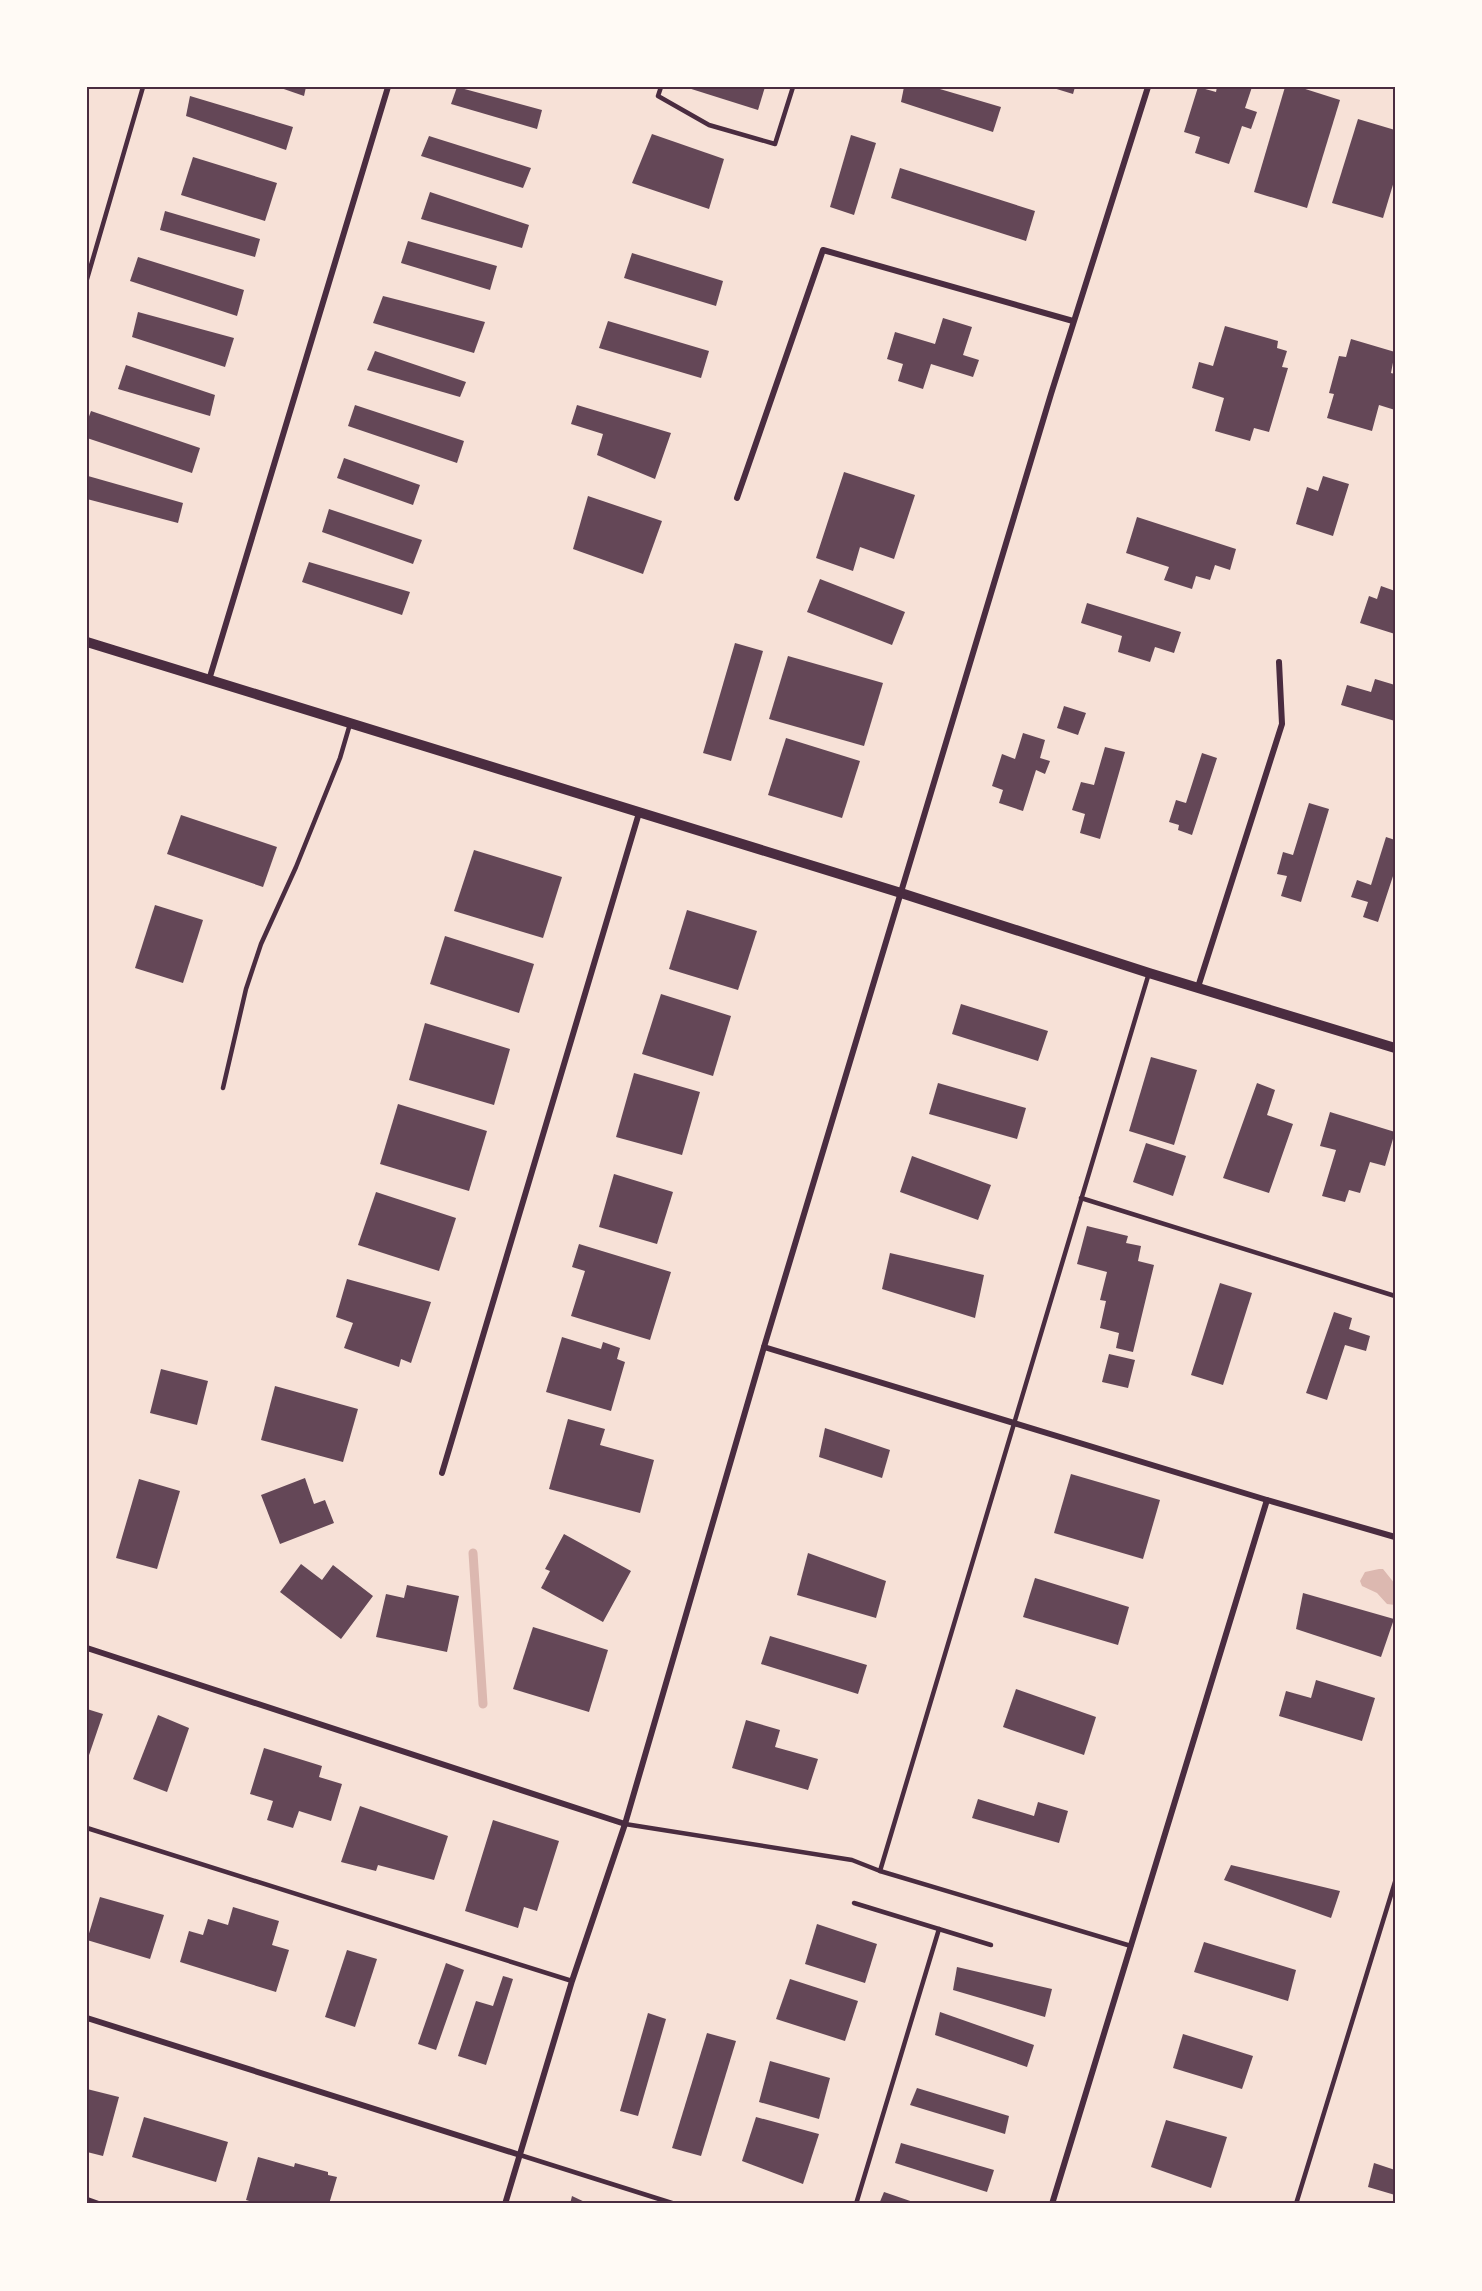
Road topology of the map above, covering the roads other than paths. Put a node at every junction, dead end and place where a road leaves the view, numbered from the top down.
1 (143, 87) edge
2 (388, 87) edge
3 (661, 87) edge
4 (793, 87) edge
5 (1148, 87) edge
6 (87, 279) edge
7 (1073, 321) junction
8 (737, 498) dead end
9 (87, 642) edge
10 (1279, 662) dead end
11 (209, 680) junction
12 (350, 724) junction
13 (639, 813) junction
14 (900, 893) junction
15 (1149, 973) junction
16 (1198, 987) junction
17 (1395, 1048) edge
18 (223, 1088) dead end
19 (1081, 1198) junction
20 (1395, 1296) edge
21 (764, 1347) junction
22 (1013, 1423) junction
23 (442, 1473) dead end
24 (1267, 1500) junction
25 (1395, 1537) edge
26 (87, 1648) edge
27 (625, 1824) junction
28 (87, 1828) edge
29 (880, 1871) junction
30 (1395, 1881) edge
31 (854, 1903) dead end
32 (939, 1929) junction
33 (991, 1945) dead end
34 (1131, 1946) junction
35 (572, 1981) junction
36 (87, 2018) edge
37 (520, 2155) junction
38 (87, 2199) edge
39 (101, 2204) edge
40 (505, 2204) edge
41 (675, 2204) edge
42 (856, 2204) edge
43 (1052, 2204) edge
44 (1296, 2204) edge

1 - 6 lane
2 - 11 street
3 - 4 lane
5 - 7 street
7 - 8 street
7 - 14 street
9 - 11 street
10 - 16 street
11 - 12 street
12 - 13 street
12 - 18 lane
13 - 14 street
13 - 23 street
14 - 15 street
14 - 21 street
15 - 16 street
15 - 19 lane
16 - 17 street
19 - 20 lane
19 - 22 lane
21 - 22 street
21 - 27 street
22 - 24 street
22 - 29 lane
24 - 25 street
24 - 34 street
26 - 27 street
27 - 29 lane
27 - 35 street
28 - 35 lane
29 - 34 lane
30 - 44 lane
31 - 32 lane
32 - 33 lane
32 - 42 lane
34 - 43 street
35 - 37 street
36 - 37 street
37 - 40 street
37 - 41 lane
38 - 39 lane

